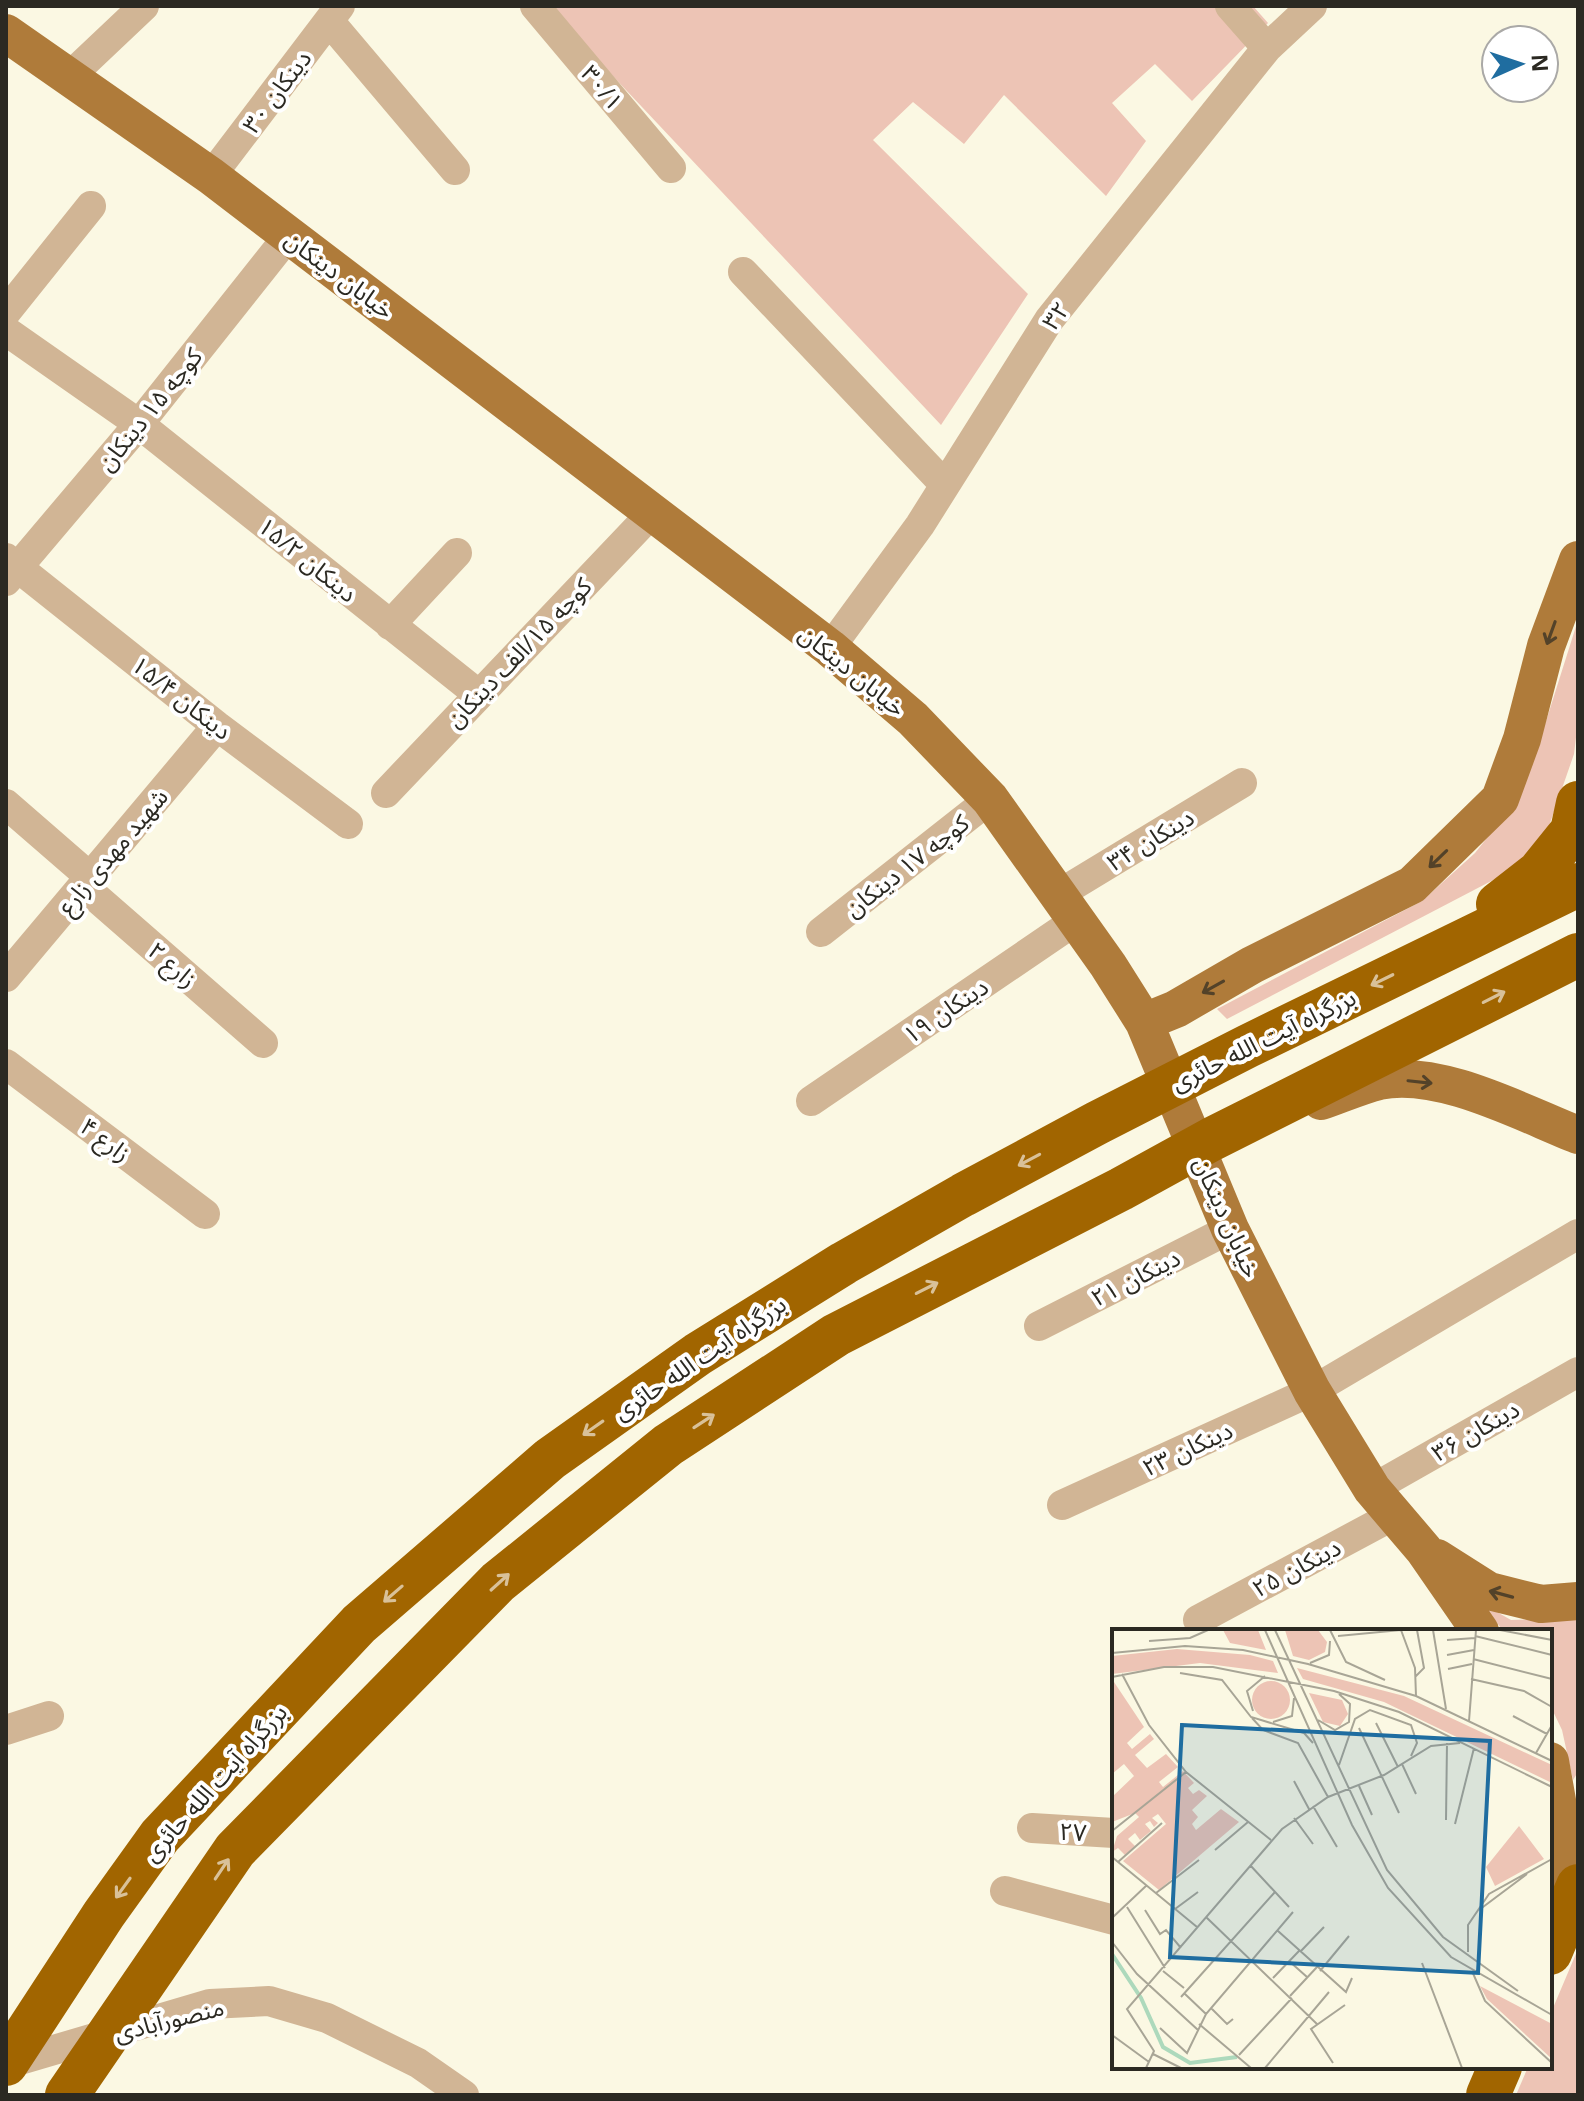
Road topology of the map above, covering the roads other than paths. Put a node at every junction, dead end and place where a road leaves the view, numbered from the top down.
1 (144, 6) edge
2 (535, 6) edge
3 (1230, 6) edge
4 (1312, 6) edge
5 (335, 14) edge
6 (6, 33) edge
7 (1267, 48) junction
8 (69, 77) junction
9 (671, 168) dead end
10 (455, 170) dead end
11 (211, 176) junction
12 (91, 206) dead end
13 (289, 235) junction
14 (743, 272) dead end
15 (6, 312) edge
16 (6, 331) edge
17 (139, 424) junction
18 (945, 485) junction
19 (652, 513) junction
20 (457, 553) dead end
21 (1578, 560) edge
22 (10, 569) edge
23 (390, 625) junction
24 (830, 648) junction
25 (478, 694) junction
26 (217, 726) junction
27 (1242, 783) dead end
28 (386, 793) dead end
29 (990, 799) junction
30 (1578, 803) edge
31 (10, 815) edge
32 (348, 824) dead end
33 (86, 882) junction
34 (1578, 885) edge
35 (1068, 907) junction
36 (821, 932) dead end
37 (1578, 955) edge
38 (1423, 960) junction
39 (6, 977) edge
40 (1144, 1022) junction
41 (263, 1043) dead end
42 (6, 1064) edge
43 (811, 1101) dead end
44 (1578, 1135) edge
45 (1212, 1139) junction
46 (205, 1214) dead end
47 (1230, 1229) junction
48 (1578, 1234) edge
49 (1039, 1326) dead end
50 (1578, 1372) edge
51 (1312, 1391) junction
52 (1383, 1502) junction
53 (1062, 1505) dead end
54 (1424, 1550) junction
55 (1578, 1601) edge
56 (1198, 1620) dead end
57 (1479, 1629) edge
58 (49, 1716) dead end
59 (6, 1730) edge
60 (1552, 1781) edge
61 (1555, 1810) edge
62 (1032, 1828) dead end
63 (1112, 1833) edge
64 (1578, 1886) edge
65 (1005, 1891) dead end
66 (1112, 1919) edge
67 (1554, 1942) edge
68 (418, 2063) junction
69 (6, 2064) edge
70 (1499, 2069) edge
71 (68, 2095) edge
72 (435, 2095) edge
73 (464, 2095) edge
74 (1488, 2095) edge

1 - 8 street
2 - 9 street, ۳۰/۱
3 - 7 street
4 - 7 street, ۳۲
5 - 10 street
5 - 11 street, ۳۰ دینکان
6 - 8 main road, خیابان دینکان
7 - 18 street, ۳۲
8 - 11 main road, خیابان دینکان
11 - 13 main road, خیابان دینکان
12 - 15 street
13 - 17 street, کوچه ۱۵ دینکان
13 - 19 main road, خیابان دینکان
14 - 18 street
16 - 17 street, ۱۵/۲ دینکان
17 - 22 street, کوچه ۱۵ دینکان
17 - 23 street, ۱۵/۲ دینکان
18 - 24 street, ۳۲
19 - 24 main road, خیابان دینکان
19 - 25 street, کوچه ۱۵/الف دینکان
20 - 23 street
21 -> 40 main road
22 - 26 street, ۱۵/۴ دینکان
23 - 25 street, ۱۵/۲ دینکان
24 - 29 main road, خیابان دینکان
25 - 28 street, کوچه ۱۵/الف دینکان
26 - 32 street, ۱۵/۴ دینکان
26 - 33 street, شهید مهدی زارع
27 - 35 street, ۳۴ دینکان
29 - 35 main road, خیابان دینکان
29 - 36 street, کوچه ۱۷ دینکان
30 - 38 highway
31 - 33 street, ۲ زارع
33 - 39 street, شهید مهدی زارع
33 - 41 street, ۲ زارع
34 - 38 highway, بزرگراه آیت الله حائری
35 - 40 main road, خیابان دینکان
35 - 43 street, ۱۹ دینکان
45 -> 37 highway
38 -> 69 highway, بزرگراه آیت الله حائری
40 - 47 main road, خیابان دینکان
42 - 46 street, ۴ زارع
45 -> 44 main road
71 -> 45 highway
47 - 49 street, ۲۱ دینکان
47 - 51 main road, خیابان دینکان
48 - 51 street, ۲۳ دینکان
50 - 52 street, ۳۶ دینکان
51 - 52 main road, خیابان دینکان
51 - 53 street, ۲۳ دینکان
52 - 54 main road, خیابان دینکان
52 - 56 street, ۲۵ دینکان
55 -> 54 main road
54 - 57 main road
58 - 59 street
60 - 61 main road
61 - 67 main road
62 - 63 street, ۲۷
64 - 67 highway
65 - 66 street
68 - 69 street, منصورآبادی
68 - 72 street
68 - 73 street, منصورآبادی
70 - 74 highway

